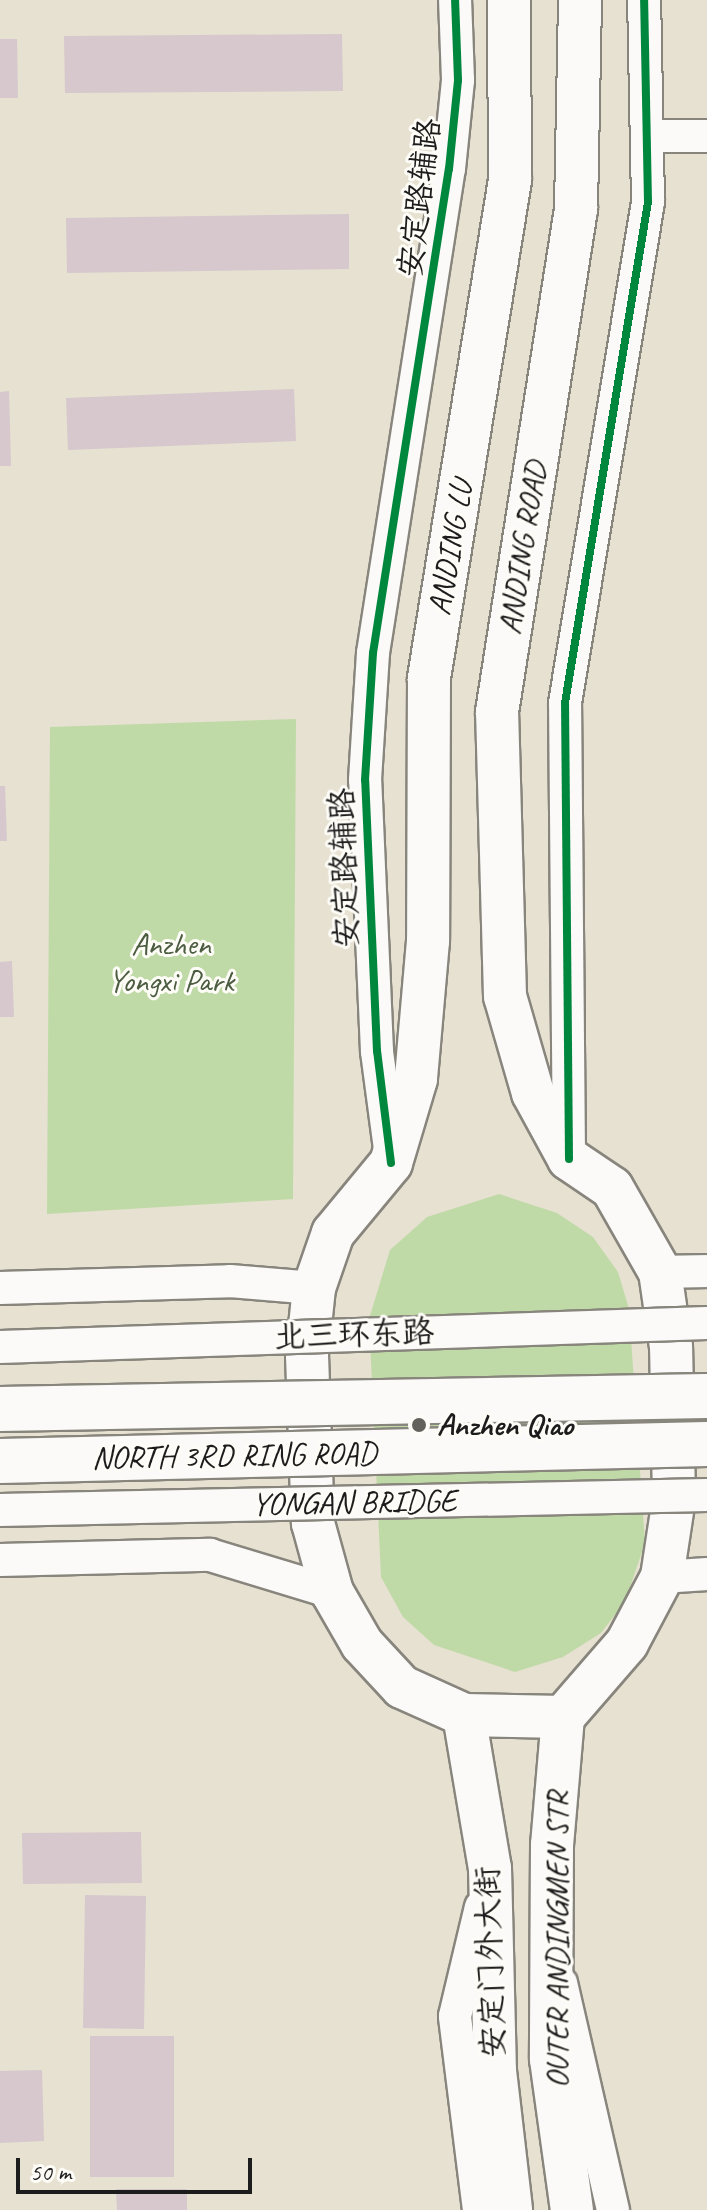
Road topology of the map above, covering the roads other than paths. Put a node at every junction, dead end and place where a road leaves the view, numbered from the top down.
1 (455, 0) edge
2 (509, 0) edge
3 (580, 0) edge
4 (644, 0) edge
5 (647, 136) junction
6 (707, 136) edge
7 (569, 1159) junction
8 (391, 1163) junction
9 (707, 1271) edge
10 (660, 1272) junction
11 (0, 1288) edge
12 (314, 1288) junction
13 (707, 1323) edge
14 (0, 1347) edge
15 (707, 1396) edge
16 (0, 1409) edge
17 (707, 1444) edge
18 (0, 1461) edge
19 (707, 1495) edge
20 (0, 1510) edge
21 (0, 1560) edge
22 (707, 1574) edge
23 (662, 1577) junction
24 (332, 1592) junction
25 (464, 1715) junction
26 (563, 1717) junction
27 (490, 1868) junction
28 (552, 1946) junction
29 (479, 2210) edge
30 (511, 2210) edge
31 (572, 2210) edge
32 (613, 2210) edge

1 - 8 street, 安定路辅路
2 - 8 main road, ANDING LU
3 - 7 main road, ANDING ROAD
4 - 5 street
5 - 6 street
5 - 7 street
7 - 10 main road
8 - 12 main road
9 - 10 street
10 - 23 main road
11 - 12 street
12 - 24 main road
13 - 14 street, 北三环东路, bridge
15 - 16 highway, NORTH 3RD RING ROAD, bridge
17 - 18 highway, NORTH 3RD RING ROAD, bridge
19 - 20 street, YONGAN BRIDGE, bridge
21 - 24 street
22 - 23 street
23 - 26 main road
24 - 25 main road
25 - 26 main road
25 - 27 main road, 安定门外大街
26 - 28 main road, OUTER ANDINGMEN STR
27 - 29 street
27 - 30 main road, 安定门外大街
28 - 31 main road, OUTER ANDINGMEN STR
28 - 32 street

